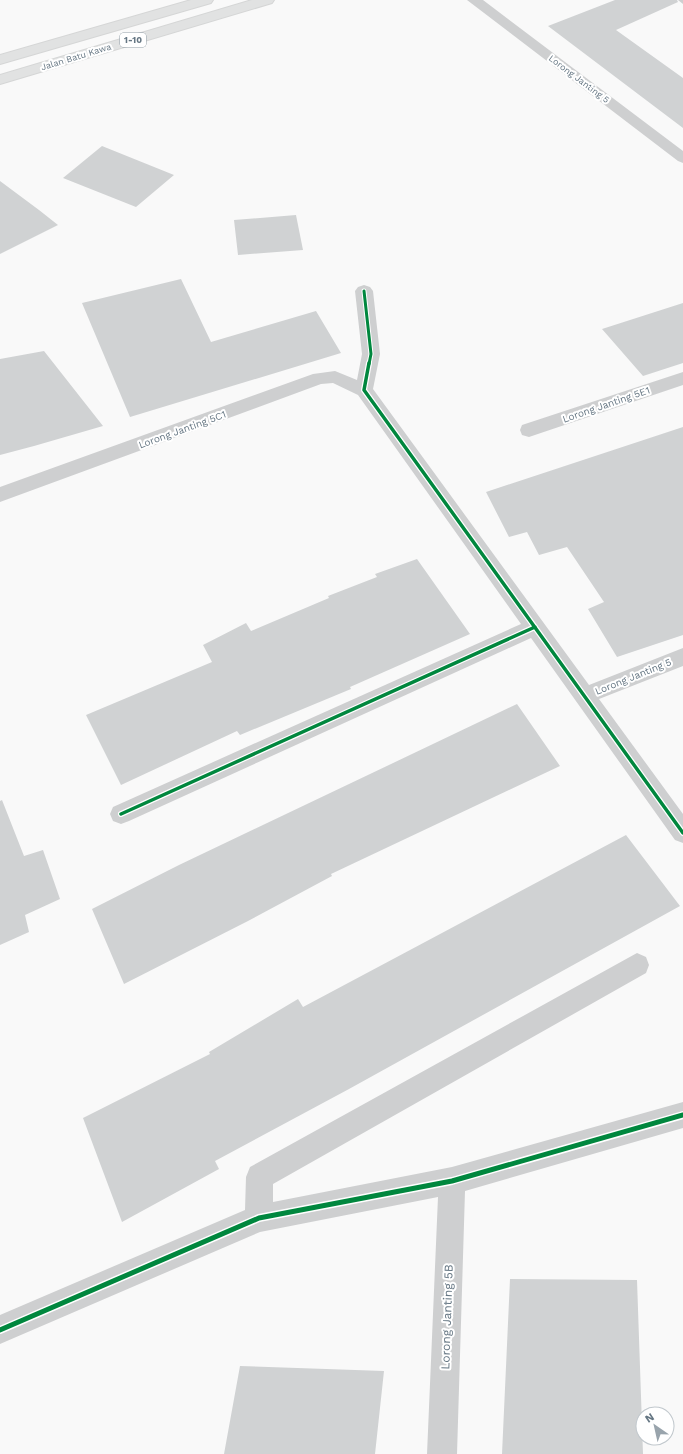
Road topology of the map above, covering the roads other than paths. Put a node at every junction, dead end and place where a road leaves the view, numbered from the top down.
1 (206, 0) edge
2 (267, 0) edge
3 (474, 0) edge
4 (0, 60) edge
5 (0, 80) edge
6 (683, 158) edge
7 (364, 291) dead end
8 (683, 378) edge
9 (364, 390) junction
10 (529, 430) dead end
11 (0, 495) edge
12 (535, 627) junction
13 (683, 657) edge
14 (584, 696) junction
15 (121, 814) dead end
16 (683, 833) edge
17 (636, 965) dead end
18 (683, 1116) edge
19 (452, 1181) junction
20 (259, 1218) junction
21 (0, 1330) edge
22 (442, 1454) edge

1 - 4 highway, Jalan Batu Kawa / 1-10
2 - 5 highway, Jalan Batu Kawa / 1-10
3 - 6 street, Lorong Janting 5
7 - 9 street
8 - 10 street, Lorong Janting 5E1
9 - 11 street, Lorong Janting 5C1
9 - 12 street
12 - 14 street
12 - 15 street
13 - 14 street, Lorong Janting 5
14 - 16 street
17 - 20 street
18 - 19 street
19 - 20 street
19 - 22 street, Lorong Janting 5B
20 - 21 street

